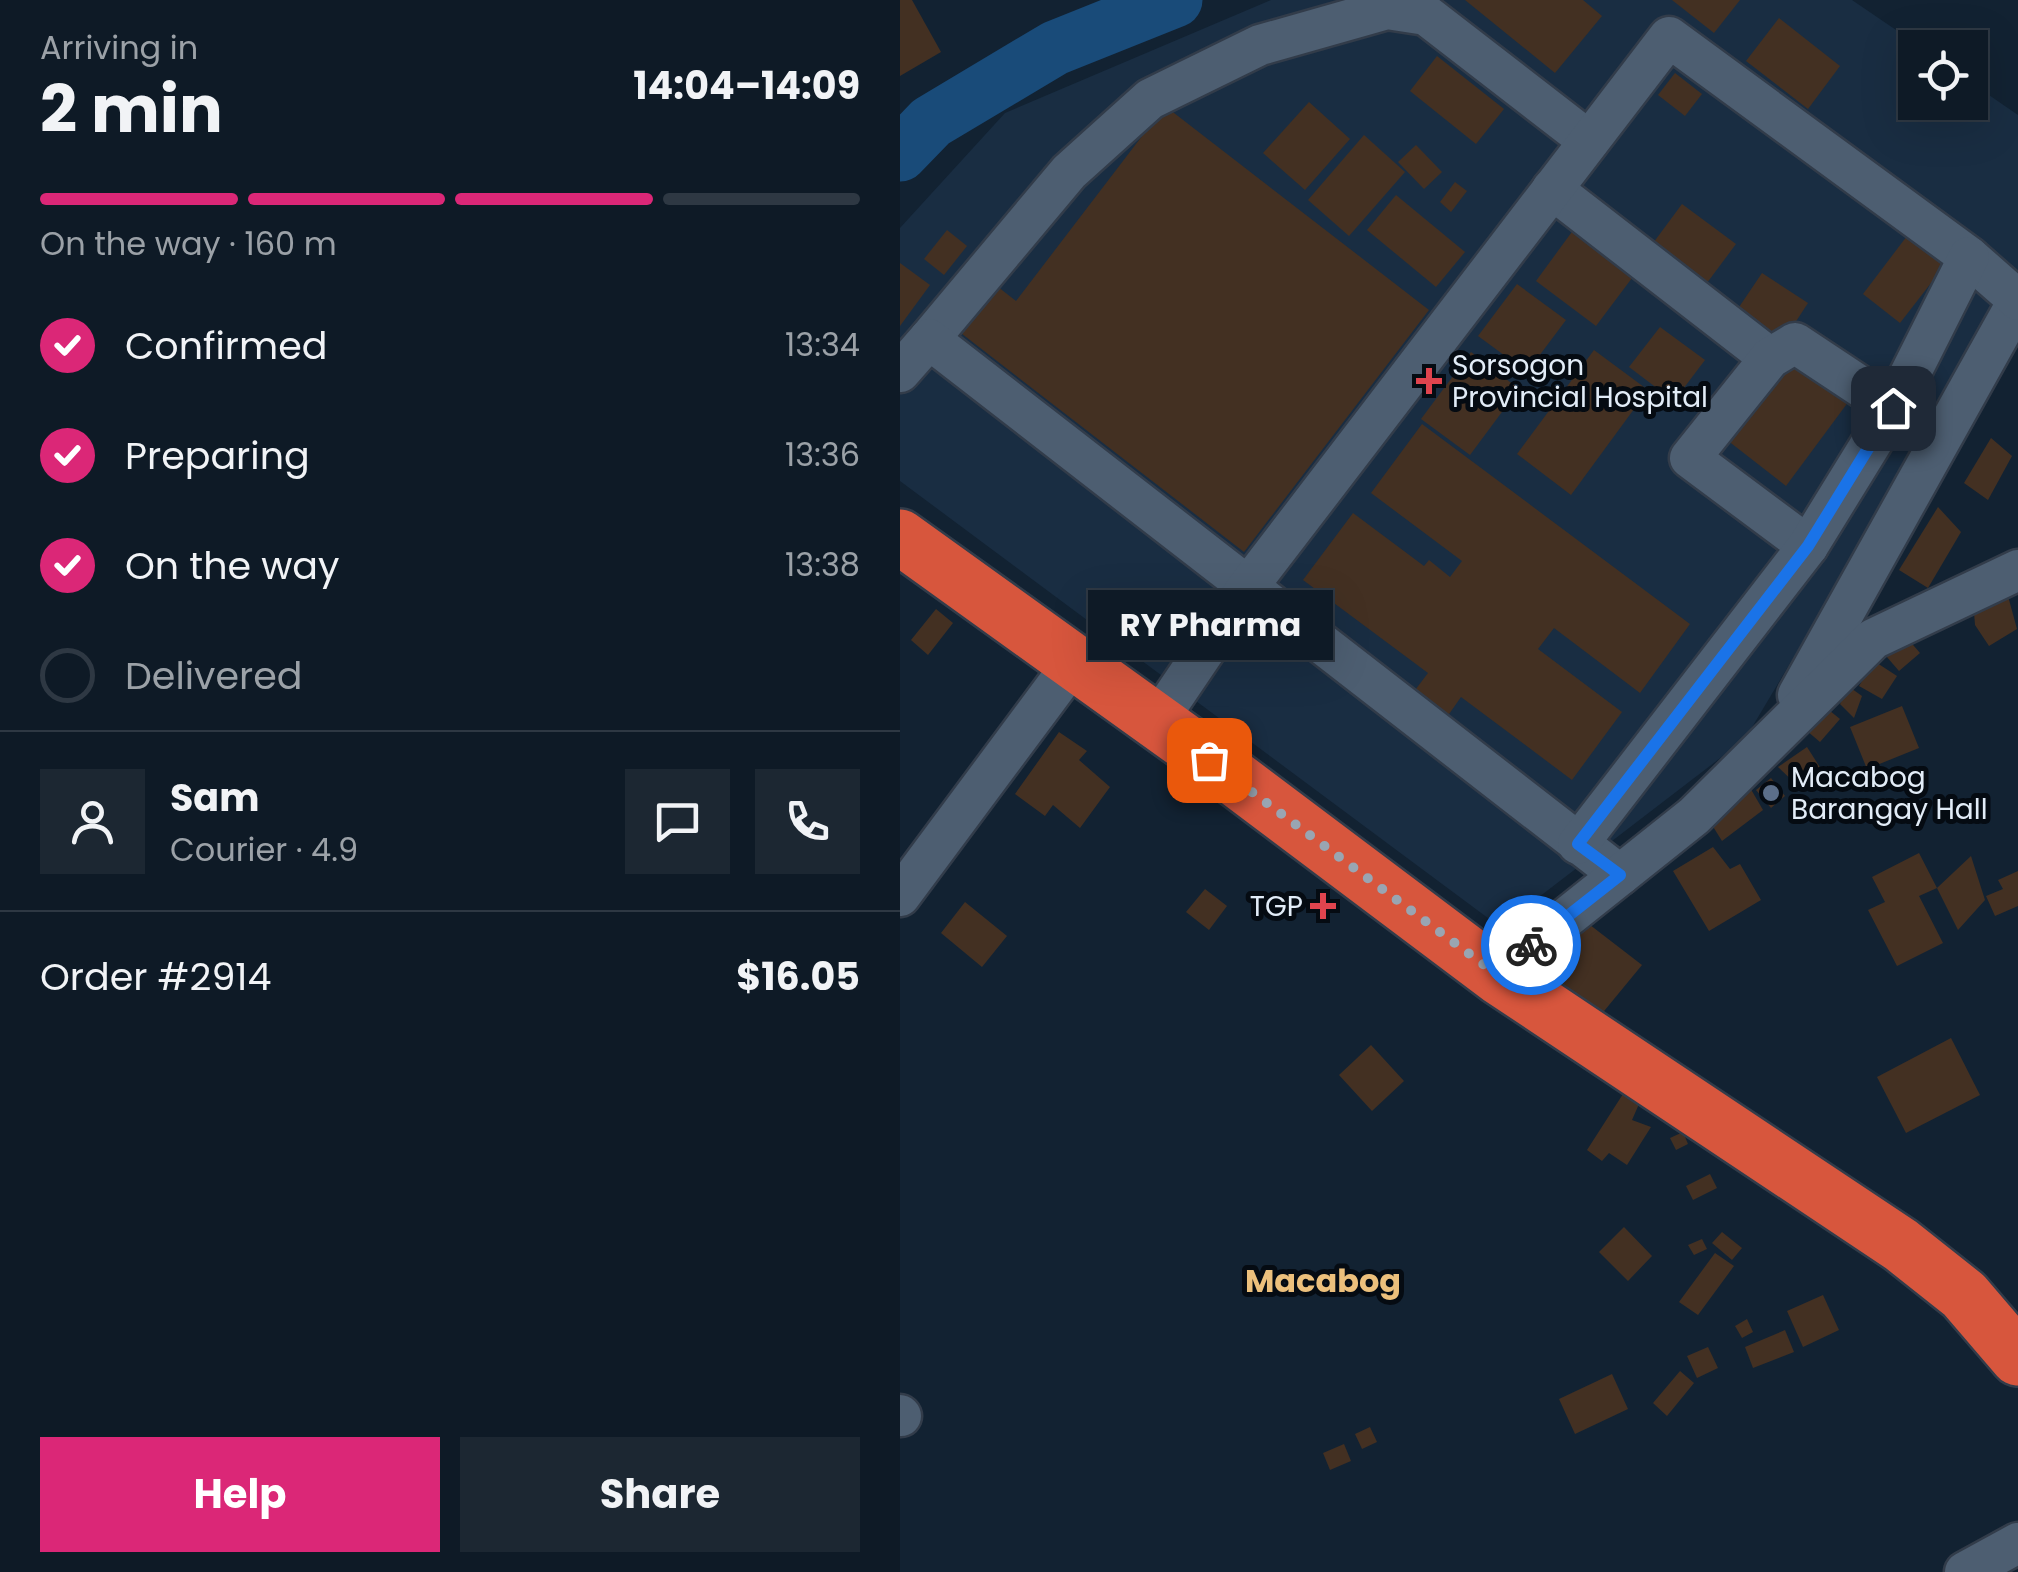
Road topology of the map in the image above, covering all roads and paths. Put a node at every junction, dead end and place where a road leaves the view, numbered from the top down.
1 (1589, 141) junction
2 (1552, 189) junction
3 (1969, 257) junction
4 (2018, 301) edge
5 (928, 338) junction
6 (1770, 358) junction
7 (900, 372) edge
8 (1893, 408) junction
9 (900, 537) edge
10 (1808, 546) junction
11 (2018, 570) edge
12 (1247, 588) junction
13 (1074, 662) junction
14 (1156, 722) junction
15 (1773, 739) junction
16 (1578, 844) junction
17 (1620, 875) junction
18 (900, 896) edge
19 (1499, 976) junction
20 (2018, 1358) edge
21 (2018, 1543) edge
22 (1965, 1572) edge

1 - 2 street
1 - 3 street
1 - 5 street
2 - 6 street
2 - 12 street
3 - 4 street
3 - 8 street
4 - 15 street
5 - 7 street
5 - 12 street
6 - 8 street
6 - 10 street
8 - 10 street
9 - 13 highway
10 - 16 street
11 - 15 street
12 - 14 street
12 - 16 street
13 - 14 highway
13 - 18 street
14 - 19 highway
15 - 17 street
16 - 17 street
17 - 19 street
19 - 20 highway
21 - 22 street

